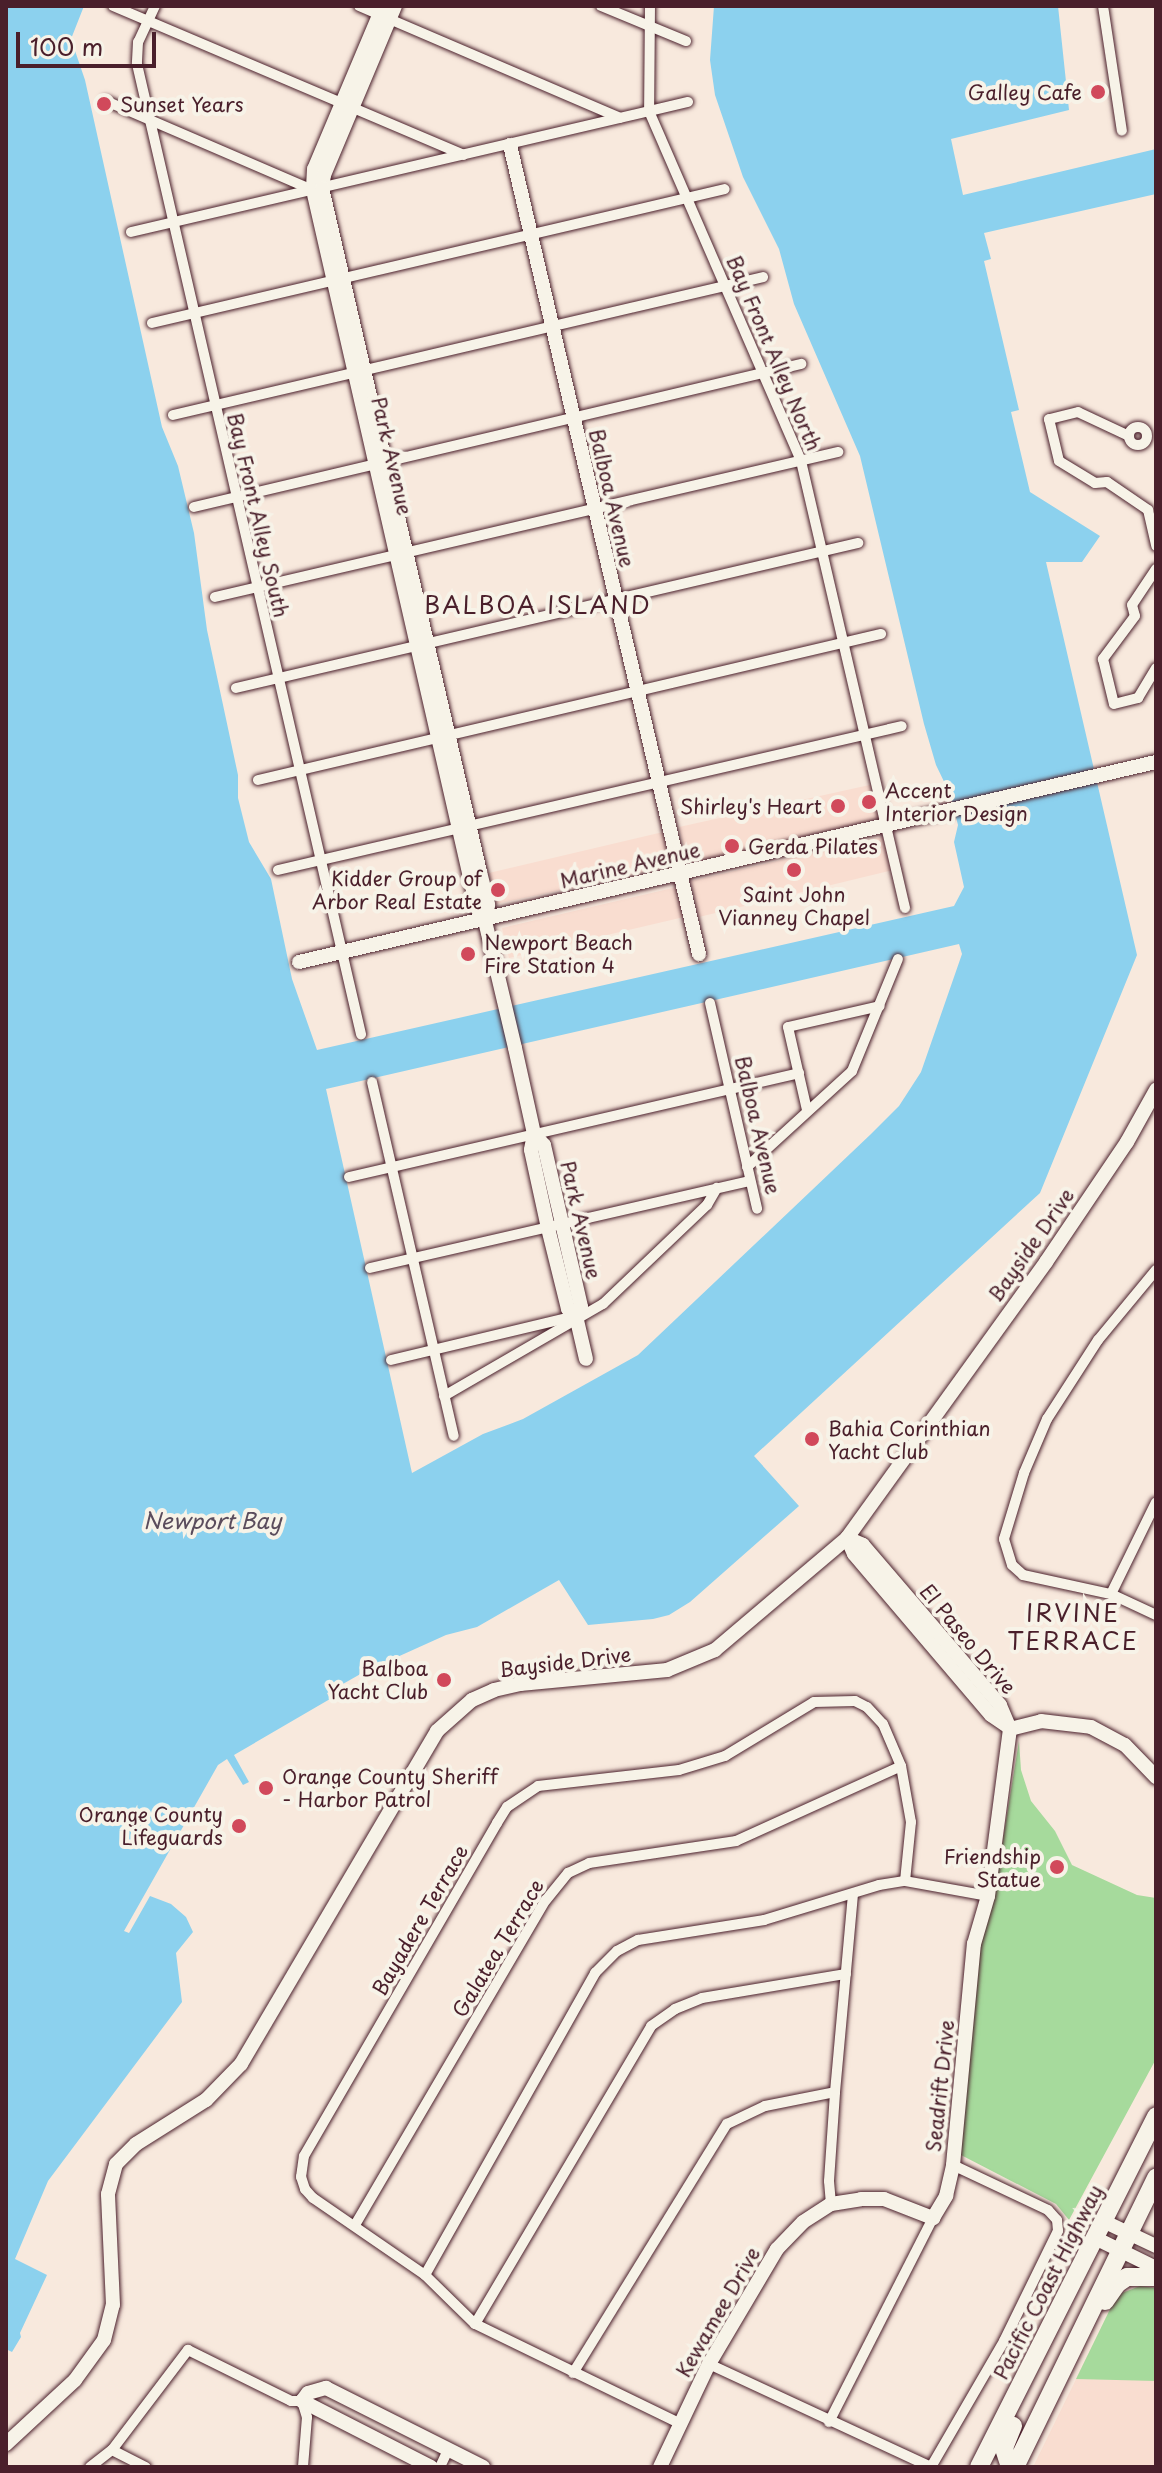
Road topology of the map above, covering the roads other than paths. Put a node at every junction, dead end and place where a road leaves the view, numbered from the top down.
1 (113, 6) edge
2 (155, 6) edge
3 (359, 6) edge
4 (601, 6) edge
5 (650, 6) edge
6 (1103, 6) edge
7 (387, 12) edge
8 (146, 20) junction
9 (649, 26) junction
10 (686, 41) dead end
11 (106, 101) dead end
12 (688, 102) dead end
13 (347, 104) junction
14 (649, 111) junction
15 (620, 118) junction
16 (148, 120) junction
17 (1122, 131) dead end
18 (510, 145) junction
19 (464, 155) junction
20 (318, 189) junction
21 (725, 189) dead end
22 (688, 198) junction
23 (172, 222) junction
24 (131, 232) dead end
25 (531, 233) junction
26 (763, 277) dead end
27 (337, 279) junction
28 (725, 284) junction
29 (192, 313) junction
30 (152, 323) dead end
31 (552, 326) junction
32 (801, 364) dead end
33 (358, 370) junction
34 (763, 372) junction
35 (214, 404) junction
36 (173, 415) dead end
37 (574, 419) junction
38 (1129, 436) dead end
39 (838, 452) dead end
40 (801, 461) junction
41 (379, 464) junction
42 (236, 497) junction
43 (194, 507) dead end
44 (594, 509) junction
45 (858, 543) dead end
46 (1156, 546) edge
47 (822, 552) junction
48 (400, 554) junction
49 (1156, 569) edge
50 (256, 588) junction
51 (215, 597) dead end
52 (615, 599) junction
53 (881, 634) dead end
54 (843, 642) junction
55 (422, 646) junction
56 (1156, 668) edge
57 (277, 679) junction
58 (236, 688) dead end
59 (637, 693) junction
60 (902, 726) dead end
61 (865, 734) junction
62 (442, 736) junction
63 (1156, 762) edge
64 (299, 771) junction
65 (258, 780) dead end
66 (658, 782) junction
67 (886, 824) junction
68 (464, 827) junction
69 (320, 861) junction
70 (278, 870) dead end
71 (680, 874) junction
72 (905, 908) dead end
73 (485, 921) junction
74 (342, 954) junction
75 (699, 954) dead end
76 (898, 959) dead end
77 (299, 962) dead end
78 (710, 1003) dead end
79 (880, 1006) junction
80 (361, 1034) dead end
81 (799, 1073) junction
82 (372, 1082) dead end
83 (729, 1090) junction
84 (1156, 1090) edge
85 (807, 1110) junction
86 (534, 1134) junction
87 (391, 1167) junction
88 (747, 1167) junction
89 (349, 1177) dead end
90 (750, 1181) junction
91 (717, 1188) junction
92 (757, 1209) dead end
93 (555, 1227) junction
94 (412, 1259) junction
95 (370, 1268) dead end
96 (1156, 1270) edge
97 (576, 1318) junction
98 (433, 1350) junction
99 (586, 1359) dead end
100 (391, 1360) dead end
101 (444, 1396) junction
102 (454, 1436) dead end
103 (1156, 1502) edge
104 (847, 1538) junction
105 (1111, 1594) junction
106 (1156, 1615) edge
107 (1010, 1729) junction
108 (901, 1766) junction
109 (1155, 1773) edge
110 (905, 1881) junction
111 (853, 1894) junction
112 (988, 1896) junction
113 (846, 1974) junction
114 (835, 2092) junction
115 (1156, 2116) edge
116 (953, 2165) junction
117 (1156, 2178) edge
118 (831, 2204) junction
119 (1156, 2205) edge
120 (1156, 2213) edge
121 (933, 2218) junction
122 (355, 2225) junction
123 (1099, 2229) junction
124 (1129, 2233) junction
125 (1156, 2246) edge
126 (1120, 2250) junction
127 (1156, 2268) edge
128 (425, 2275) junction
129 (1156, 2277) edge
130 (1056, 2316) junction
131 (475, 2324) junction
132 (709, 2364) junction
133 (573, 2373) junction
134 (302, 2401) junction
135 (829, 2422) junction
136 (679, 2423) junction
137 (1034, 2429) junction
138 (6, 2444) edge
139 (112, 2450) junction
140 (448, 2450) junction
141 (90, 2467) edge
142 (146, 2467) edge
143 (303, 2467) edge
144 (431, 2467) edge
145 (440, 2467) edge
146 (483, 2467) edge
147 (660, 2467) edge
148 (931, 2467) edge
149 (979, 2467) edge
150 (1013, 2467) edge

1 - 8 street
2 - 8 street, Bay Front Alley South
3 - 7 street
4 - 9 street
5 - 9 street, Bay Front Alley North
6 - 17 street
7 - 13 street
7 - 15 street
8 - 13 street
8 - 16 street, Bay Front Alley South
9 - 10 street
9 - 14 street, Bay Front Alley North
11 - 16 street
12 - 14 street
13 - 19 street
13 - 20 street
14 - 15 street
14 - 22 street, Bay Front Alley North
15 - 18 street
16 - 20 street
16 - 23 street, Bay Front Alley South
18 - 19 street
18 - 25 street, Balboa Avenue
19 - 20 street
20 - 23 street
20 - 27 street, Park Avenue
21 - 22 street
22 - 25 street
22 - 28 street, Bay Front Alley North
23 - 24 street
23 - 29 street, Bay Front Alley South
25 - 27 street
25 - 31 street, Balboa Avenue
26 - 28 street
27 - 29 street
27 - 33 street, Park Avenue
28 - 31 street
28 - 34 street, Bay Front Alley North
29 - 30 street
29 - 35 street, Bay Front Alley South
31 - 33 street
31 - 37 street, Balboa Avenue
32 - 34 street
33 - 35 street
33 - 41 street, Park Avenue
34 - 37 street
34 - 40 street, Bay Front Alley North
35 - 36 street
35 - 42 street, Bay Front Alley South
37 - 41 street
37 - 44 street, Balboa Avenue
38 - 46 street
39 - 40 street
40 - 44 street
40 - 47 street, Bay Front Alley North
41 - 42 street
41 - 48 street, Park Avenue
42 - 43 street
42 - 50 street, Bay Front Alley South
44 - 48 street
44 - 52 street, Balboa Avenue
45 - 47 street
47 - 52 street
47 - 54 street, Bay Front Alley North
48 - 50 street
48 - 55 street, Park Avenue
49 - 56 street
50 - 51 street
50 - 57 street, Bay Front Alley South
52 - 55 street
52 - 59 street, Balboa Avenue
53 - 54 street
54 - 59 street
54 - 61 street, Bay Front Alley North
55 - 57 street
55 - 62 street, Park Avenue
57 - 58 street
57 - 64 street, Bay Front Alley South
59 - 62 street
59 - 66 street, Balboa Avenue
60 - 61 street
61 - 66 street
61 - 67 street, Bay Front Alley North
62 - 64 street
62 - 68 street, Park Avenue
63 - 67 street, Marine Avenue
64 - 65 street
64 - 69 street, Bay Front Alley South
66 - 68 street
66 - 71 street, Balboa Avenue
67 - 71 street, Marine Avenue
67 - 72 street, Bay Front Alley North
68 - 69 street
68 - 73 street, Park Avenue
69 - 70 street
69 - 74 street, Bay Front Alley South
71 - 73 street, Marine Avenue
71 - 75 street, Balboa Avenue
73 - 74 street, Marine Avenue
73 - 86 street, Park Avenue
74 - 77 street, Marine Avenue
74 - 80 street, Bay Front Alley South
76 - 79 street
78 - 83 street, Balboa Avenue
79 - 81 street
79 - 85 street
81 - 83 street
81 - 85 street
82 - 87 street
83 - 86 street
83 - 88 street, Balboa Avenue
84 - 104 street, Bayside Drive
85 - 88 street
86 - 87 street
86 - 93 street, Park Avenue
87 - 89 street
87 - 94 street
88 - 90 street, Balboa Avenue
90 - 91 street
90 - 92 street, Balboa Avenue
91 - 93 street
91 - 97 street
93 - 94 street
93 - 97 street, Park Avenue
94 - 95 street
94 - 98 street
96 - 105 street
97 - 98 street
97 - 99 street, Park Avenue
97 - 101 street
98 - 100 street
98 - 101 street
101 - 102 street
103 - 105 street
104 - 107 street, El Paseo Drive
104 - 138 street, Bayside Drive
105 - 106 street
107 - 109 street
107 - 112 street, Seadrift Drive
108 - 110 street, Bayadere Terrace
108 - 122 street, Galatea Terrace
108 - 122 street, Bayadere Terrace
110 - 111 street
110 - 112 street
111 - 113 street
111 - 128 street
112 - 116 street, Seadrift Drive
113 - 114 street
113 - 131 street
114 - 118 street
114 - 133 street
115 - 123 highway, Pacific Coast Highway
116 - 121 street, Seadrift Drive
116 - 148 street
117 - 124 highway
118 - 121 street, Kewamee Drive
118 - 132 street, Kewamee Drive
119 - 120 highway
121 - 135 street, Seadrift Drive
122 - 128 street
123 - 124 street
123 - 126 street
123 - 130 highway, Pacific Coast Highway
124 - 125 street
124 - 126 highway
126 - 127 street
126 - 137 highway
128 - 131 street
129 - 137 highway
130 - 149 highway, Pacific Coast Highway
130 - 150 highway
131 - 133 street
132 - 135 street
132 - 136 street, Kewamee Drive
133 - 136 street
134 - 139 street
134 - 140 street
134 - 143 street
134 - 144 street
135 - 148 street
136 - 147 street, Kewamee Drive
137 - 150 highway
139 - 141 street
139 - 142 street
140 - 145 street
140 - 146 street

